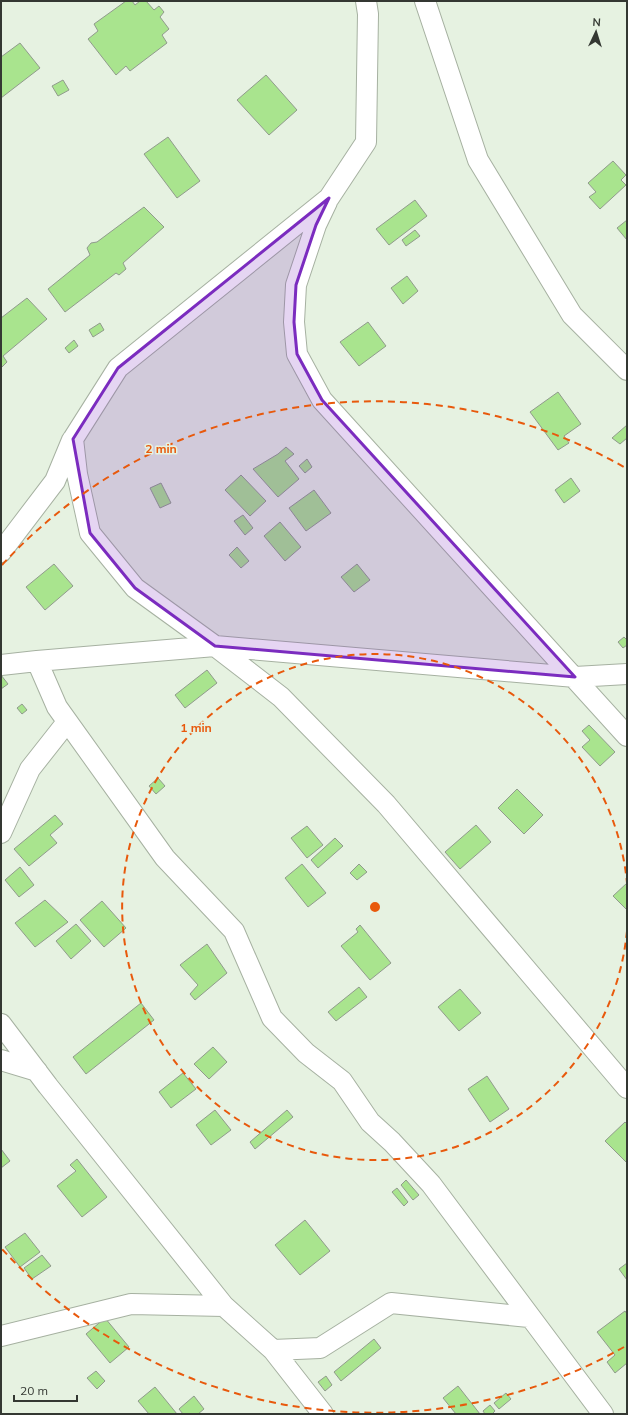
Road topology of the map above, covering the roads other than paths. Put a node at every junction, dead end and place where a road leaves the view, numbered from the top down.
1 (366, 1) edge
2 (425, 1) edge
3 (329, 198) junction
4 (627, 370) edge
5 (73, 438) junction
6 (1, 552) edge
7 (215, 646) junction
8 (37, 661) junction
9 (1, 665) edge
10 (627, 674) edge
11 (575, 677) junction
12 (67, 722) junction
13 (627, 736) edge
14 (1, 833) edge
15 (1, 1024) edge
16 (1, 1060) edge
17 (37, 1072) junction
18 (627, 1088) edge
19 (224, 1306) junction
20 (530, 1316) junction
21 (1, 1336) edge
22 (273, 1350) junction
23 (323, 1414) edge
24 (603, 1414) edge

1 - 3 street
2 - 4 street
3 - 5 street
3 - 11 street
5 - 6 street
5 - 7 street
7 - 8 street
7 - 11 street
7 - 18 street
8 - 9 street
8 - 12 street
10 - 11 street
11 - 13 street
12 - 14 street
12 - 20 street
15 - 17 street
16 - 17 street
17 - 19 street
19 - 21 street
19 - 22 street
20 - 22 street
20 - 24 street
22 - 23 street

